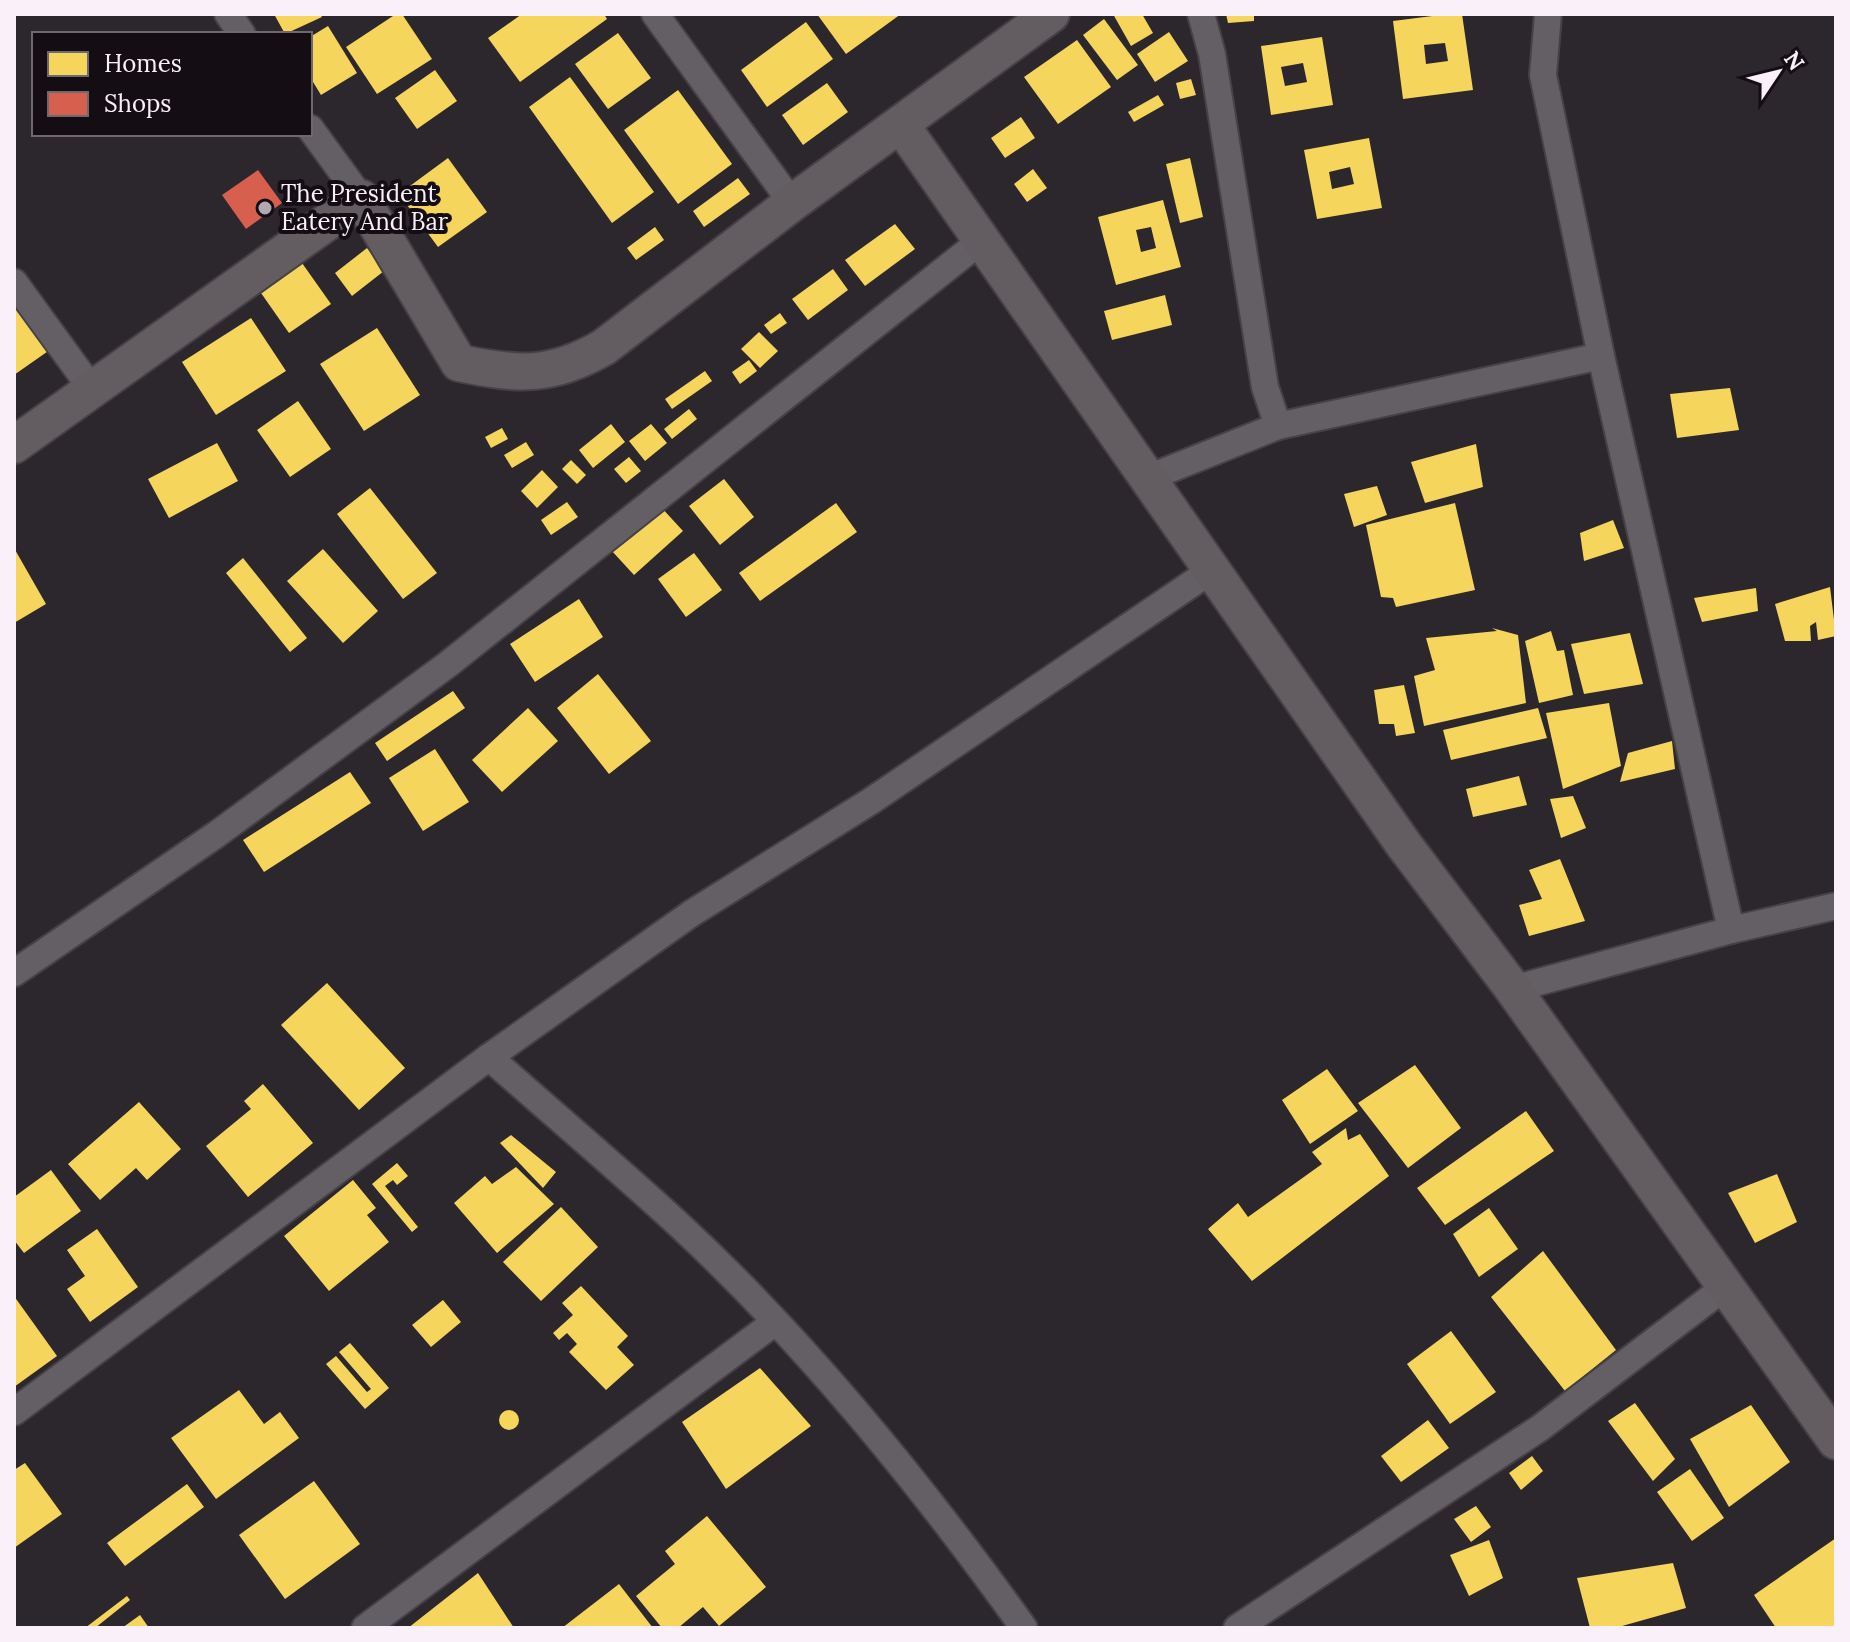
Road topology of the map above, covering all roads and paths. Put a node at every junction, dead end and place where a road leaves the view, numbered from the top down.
1 (228, 14) edge
2 (655, 14) edge
3 (1051, 14) edge
4 (1201, 14) edge
5 (1548, 14) edge
6 (241, 32) edge
7 (901, 125) junction
8 (312, 131) edge
9 (361, 198) junction
10 (792, 203) junction
11 (982, 240) junction
12 (14, 282) edge
13 (1601, 356) junction
14 (91, 388) junction
15 (1278, 426) junction
16 (14, 445) edge
17 (1148, 478) junction
18 (1212, 570) junction
19 (1836, 906) edge
20 (1731, 930) junction
21 (14, 973) edge
22 (1513, 989) junction
23 (489, 1057) junction
24 (1725, 1287) junction
25 (775, 1322) junction
26 (14, 1412) edge
27 (1836, 1441) edge
28 (1012, 1624) edge
29 (365, 1628) edge
30 (1237, 1628) edge

1 - 6 street
2 - 10 street
3 - 7 street
4 - 15 street
5 - 13 street
7 - 10 street
7 - 11 street
8 - 9 street
9 - 10 street
9 - 14 street
11 - 17 street
11 - 21 street
12 - 14 street
13 - 15 street
13 - 20 street
14 - 16 street
15 - 17 street
17 - 18 street
18 - 22 street
18 - 23 street
19 - 20 street
20 - 22 street
22 - 24 street
23 - 25 street
23 - 26 street
24 - 27 street
24 - 30 street
25 - 28 street
25 - 29 street

